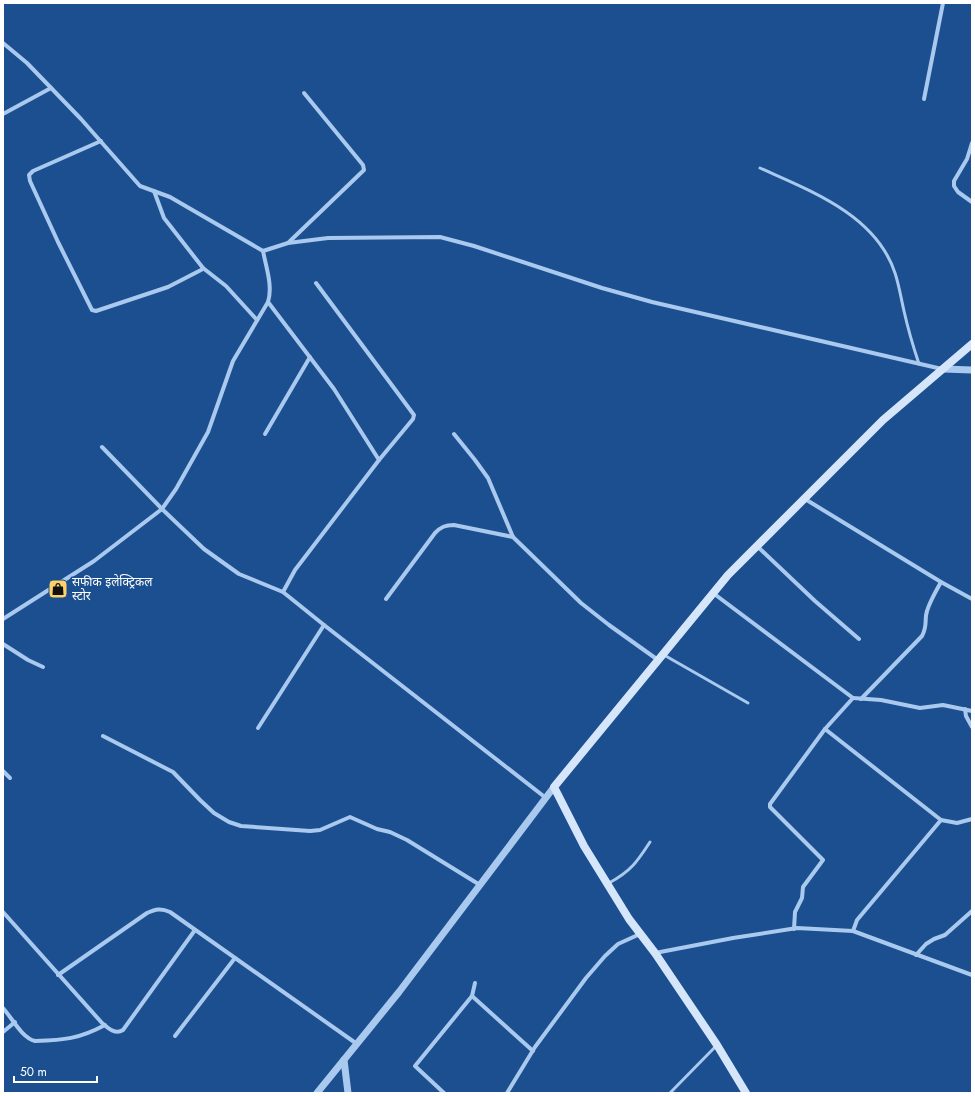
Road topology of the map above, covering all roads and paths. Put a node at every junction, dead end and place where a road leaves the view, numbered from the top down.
1 (943, 3) edge
2 (3, 43) edge
3 (52, 88) junction
4 (304, 93) dead end
5 (924, 99) dead end
6 (3, 114) edge
7 (101, 141) junction
8 (972, 143) edge
9 (760, 168) dead end
10 (154, 191) junction
11 (972, 202) edge
12 (288, 243) junction
13 (263, 251) junction
14 (202, 268) junction
15 (316, 283) dead end
16 (268, 302) junction
17 (257, 320) junction
18 (972, 344) edge
19 (310, 358) junction
20 (919, 364) junction
21 (943, 369) junction
22 (972, 370) edge
23 (265, 434) dead end
24 (454, 434) dead end
25 (102, 447) dead end
26 (379, 460) junction
27 (804, 498) junction
28 (162, 509) junction
29 (513, 537) junction
30 (757, 546) junction
31 (941, 582) junction
32 (283, 592) junction
33 (713, 593) junction
34 (386, 599) dead end
35 (972, 599) edge
36 (3, 620) edge
37 (324, 625) junction
38 (859, 639) dead end
39 (3, 644) edge
40 (660, 657) junction
41 (43, 667) dead end
42 (853, 698) junction
43 (861, 699) junction
44 (748, 702) dead end
45 (965, 709) junction
46 (972, 711) edge
47 (972, 727) edge
48 (258, 728) dead end
49 (825, 729) junction
50 (102, 736) dead end
51 (3, 771) edge
52 (10, 778) dead end
53 (554, 787) junction
54 (546, 798) junction
55 (941, 820) junction
56 (972, 820) edge
57 (650, 842) dead end
58 (608, 884) junction
59 (480, 885) junction
60 (972, 911) edge
61 (3, 912) edge
62 (794, 929) junction
63 (195, 930) junction
64 (853, 932) junction
65 (640, 934) junction
66 (655, 953) junction
67 (916, 955) junction
68 (235, 958) junction
69 (58, 975) junction
70 (972, 975) edge
71 (475, 983) dead end
72 (472, 996) junction
73 (3, 1008) edge
74 (15, 1022) junction
75 (105, 1025) junction
76 (3, 1032) edge
77 (175, 1036) dead end
78 (357, 1044) junction
79 (717, 1045) junction
80 (533, 1051) junction
81 (344, 1060) junction
82 (317, 1093) edge
83 (348, 1093) edge
84 (444, 1093) edge
85 (507, 1093) edge
86 (670, 1093) edge
87 (746, 1093) edge

1 - 5 street
2 - 3 street
3 - 6 street
3 - 7 street
4 - 12 street
7 - 10 street
7 - 14 street
8 - 11 street
9 - 20 lane
10 - 13 street
10 - 14 street
12 - 13 street
12 - 20 street
13 - 16 street
14 - 17 street
15 - 26 street
16 - 17 street
16 - 19 street
17 - 28 street
18 - 21 main road
19 - 23 street
19 - 26 street
20 - 21 street
21 - 22 street
21 - 27 main road
24 - 29 street
25 - 28 street
26 - 32 street
27 - 30 main road
27 - 31 street
28 - 32 street
28 - 36 street
29 - 34 street
29 - 40 street
30 - 33 main road
30 - 38 street
31 - 35 street
31 - 43 street
32 - 37 street
33 - 40 main road
33 - 42 street
37 - 48 street
37 - 54 street
39 - 41 street
40 - 44 lane
40 - 53 main road
42 - 43 street
42 - 49 street
43 - 45 street
45 - 46 street
45 - 47 street
49 - 55 street
49 - 62 street
50 - 59 street
51 - 52 street
53 - 54 street
53 - 58 main road
54 - 59 street
55 - 56 street
55 - 64 street
57 - 58 lane
58 - 65 main road
59 - 78 street
60 - 67 street
61 - 69 street
62 - 64 street
62 - 66 street
63 - 68 street
63 - 69 street
63 - 75 street
64 - 67 street
65 - 66 main road
65 - 80 street
66 - 79 main road
67 - 70 street
68 - 77 street
68 - 78 street
69 - 75 street
71 - 72 street
72 - 80 street
72 - 84 street
73 - 74 street
74 - 75 street
74 - 76 street
78 - 81 street
79 - 86 lane
79 - 87 main road
80 - 85 street
81 - 82 street
81 - 83 street

